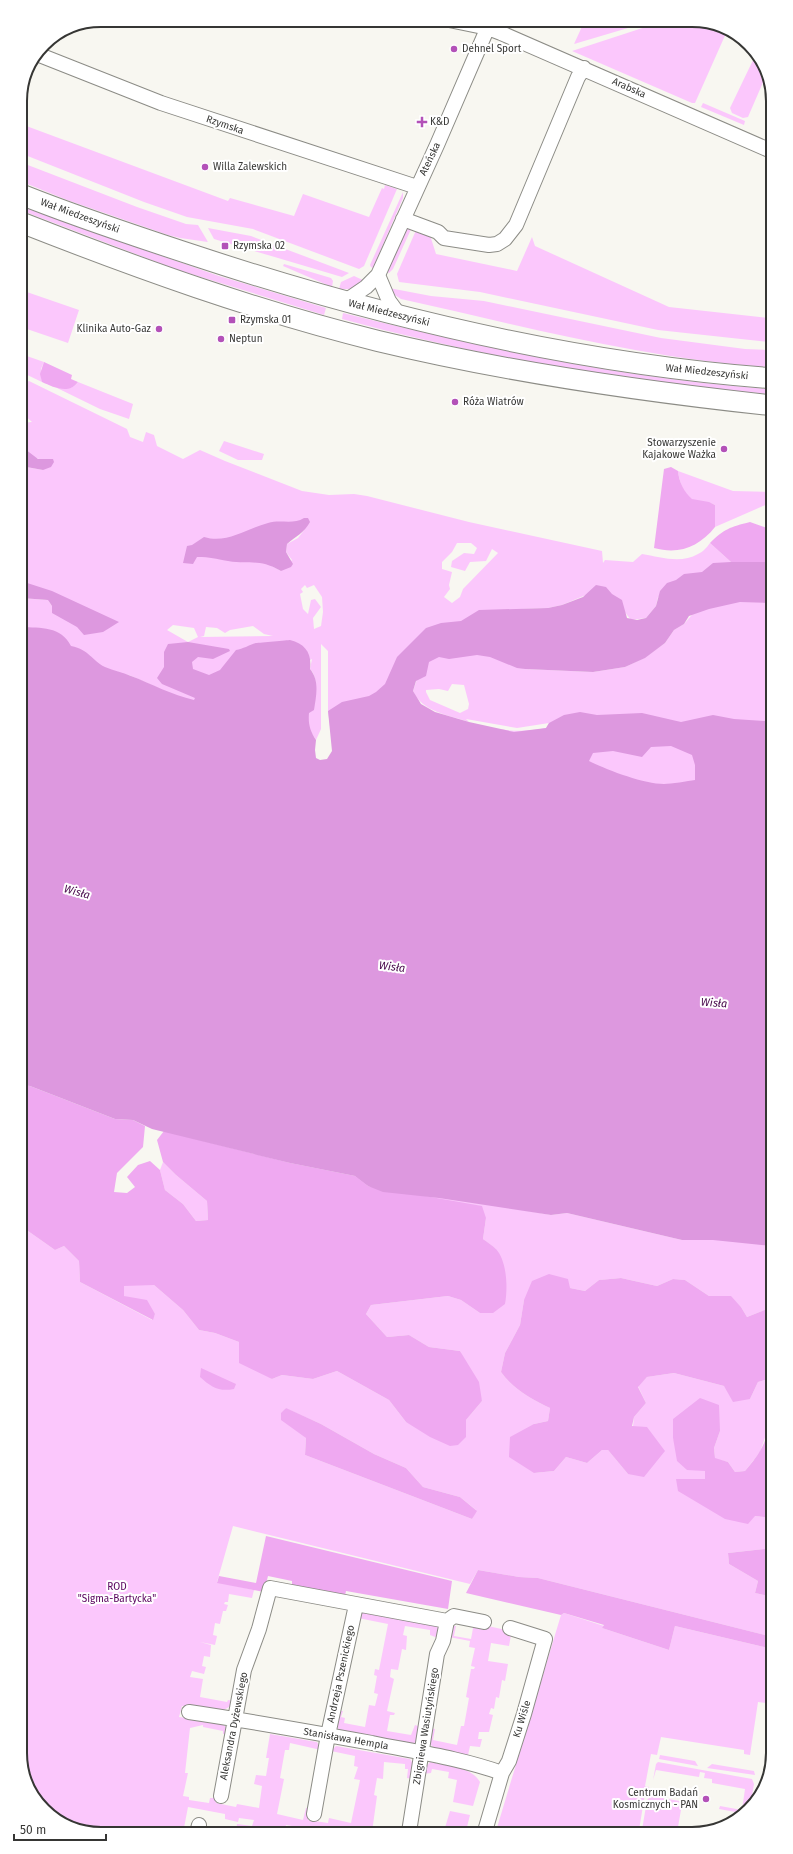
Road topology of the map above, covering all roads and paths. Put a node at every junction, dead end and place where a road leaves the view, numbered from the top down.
1 (489, 27) edge
2 (496, 27) edge
3 (42, 56) edge
4 (584, 68) junction
5 (766, 149) edge
6 (417, 187) junction
7 (27, 197) edge
8 (403, 219) junction
9 (27, 225) edge
10 (378, 275) junction
11 (344, 302) junction
12 (400, 316) junction
13 (766, 378) edge
14 (766, 405) edge
15 (356, 1605) junction
16 (446, 1621) junction
17 (484, 1622) dead end
18 (510, 1628) dead end
19 (189, 1712) dead end
20 (235, 1718) junction
21 (328, 1735) junction
22 (421, 1753) junction
23 (502, 1773) junction
24 (221, 1796) dead end
25 (314, 1814) dead end
26 (410, 1827) edge
27 (486, 1827) edge

1 - 6 street, Ateńska
2 - 4 street, Arabska
3 - 6 street, Rzymska
4 - 5 street, Arabska
4 - 8 street
6 - 8 street, Ateńska
7 - 11 main road, Wał Miedzeszyński
8 - 10 street, Ateńska
9 - 14 main road
10 - 11 street, Ateńska
10 - 12 street
11 - 12 main road, Wał Miedzeszyński
12 - 13 main road, Wał Miedzeszyński
15 - 16 street
15 - 20 street, Aleksandra Dyżewskiego
15 - 21 street, Andrzeja Pszenickiego
16 - 17 street
16 - 22 street, Zbigniewa Wasiutyńskiego
18 - 23 street, Ku Wiśle
19 - 20 street, Stanisława Hempla
20 - 21 street, Stanisława Hempla
20 - 24 street, Aleksandra Dyżewskiego
21 - 22 street, Stanisława Hempla
21 - 25 street, Andrzeja Pszenickiego
22 - 23 street, Stanisława Hempla
22 - 26 street, Zbigniewa Wasiutyńskiego
23 - 27 street, Ku Wiśle

